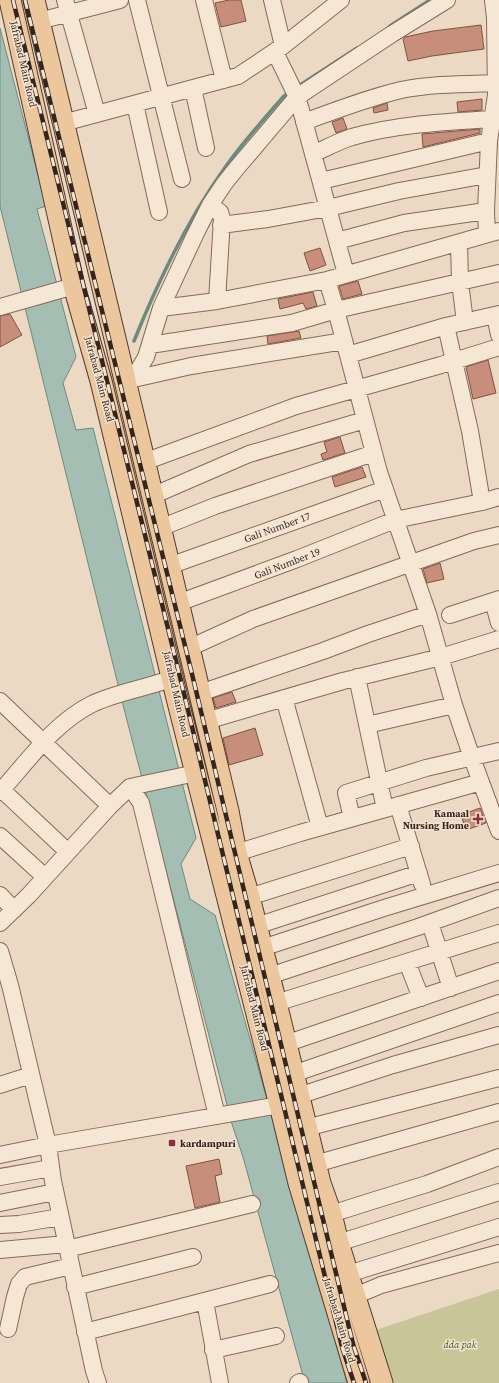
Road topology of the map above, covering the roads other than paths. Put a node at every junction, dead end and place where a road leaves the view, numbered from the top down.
1 (10, 0) edge
2 (34, 0) edge
3 (120, 0) edge
4 (137, 0) edge
5 (204, 0) edge
6 (272, 0) edge
7 (341, 0) edge
8 (447, 0) edge
9 (493, 0) edge
10 (67, 7) edge
11 (39, 21) junction
12 (497, 25) edge
13 (279, 49) junction
14 (224, 80) junction
15 (496, 83) junction
16 (193, 88) junction
17 (294, 92) junction
18 (161, 97) junction
19 (135, 104) junction
20 (97, 114) junction
21 (492, 119) junction
22 (304, 122) junction
23 (63, 123) junction
24 (489, 141) junction
25 (206, 148) dead end
26 (313, 154) junction
27 (487, 175) junction
28 (182, 179) dead end
29 (321, 181) junction
30 (328, 208) junction
31 (208, 210) junction
32 (486, 211) junction
33 (159, 212) dead end
34 (221, 225) junction
35 (493, 232) edge
36 (337, 241) junction
37 (459, 243) junction
38 (499, 273) edge
39 (346, 274) junction
40 (327, 280) junction
41 (460, 282) junction
42 (69, 288) junction
43 (217, 301) junction
44 (0, 307) edge
45 (161, 308) junction
46 (336, 310) junction
47 (497, 315) edge
48 (465, 322) junction
49 (446, 326) junction
50 (499, 334) edge
51 (150, 345) junction
52 (499, 347) edge
53 (346, 348) junction
54 (455, 360) junction
55 (129, 380) junction
56 (357, 390) junction
57 (365, 420) junction
58 (374, 452) junction
59 (144, 462) junction
60 (385, 489) junction
61 (152, 496) junction
62 (499, 497) edge
63 (482, 502) junction
64 (395, 520) junction
65 (160, 528) junction
66 (499, 535) edge
67 (411, 564) junction
68 (169, 566) junction
69 (496, 600) edge
70 (178, 603) junction
71 (428, 614) junction
72 (450, 615) dead end
73 (499, 623) edge
74 (499, 639) edge
75 (189, 648) junction
76 (441, 657) junction
77 (357, 677) junction
78 (168, 680) junction
79 (200, 693) junction
80 (284, 698) junction
81 (0, 701) edge
82 (454, 705) junction
83 (206, 721) junction
84 (367, 725) junction
85 (44, 744) junction
86 (499, 751) edge
87 (472, 758) junction
88 (196, 773) junction
89 (481, 782) junction
90 (379, 783) junction
91 (130, 787) junction
92 (1, 790) edge
93 (110, 806) junction
94 (391, 807) junction
95 (352, 818) junction
96 (320, 827) junction
97 (499, 831) edge
98 (0, 836) edge
99 (410, 846) junction
100 (68, 852) junction
101 (236, 853) junction
102 (419, 873) junction
103 (499, 873) edge
104 (45, 877) junction
105 (0, 895) edge
106 (426, 896) junction
107 (249, 897) junction
108 (499, 898) edge
109 (14, 910) junction
110 (0, 923) edge
111 (430, 923) junction
112 (256, 926) junction
113 (499, 933) edge
114 (262, 948) junction
115 (0, 951) edge
116 (439, 952) junction
117 (407, 962) junction
118 (2, 965) edge
119 (499, 971) edge
120 (269, 976) junction
121 (5, 987) edge
122 (451, 988) junction
123 (421, 998) junction
124 (276, 1003) junction
125 (499, 1003) edge
126 (499, 1035) edge
127 (285, 1044) junction
128 (293, 1074) junction
129 (31, 1075) junction
130 (499, 1078) edge
131 (0, 1085) edge
132 (289, 1100) junction
133 (499, 1112) edge
134 (217, 1116) junction
135 (306, 1128) junction
136 (48, 1145) junction
137 (0, 1156) edge
138 (499, 1157) edge
139 (315, 1164) junction
140 (51, 1168) junction
141 (0, 1178) edge
142 (55, 1192) junction
143 (499, 1192) edge
144 (0, 1203) edge
145 (252, 1204) dead end
146 (331, 1214) junction
147 (60, 1217) junction
148 (0, 1225) edge
149 (499, 1227) edge
150 (338, 1243) junction
151 (67, 1246) junction
152 (0, 1250) edge
153 (499, 1253) edge
154 (193, 1257) dead end
155 (71, 1266) junction
156 (348, 1274) junction
157 (270, 1284) dead end
158 (75, 1287) junction
159 (355, 1296) junction
160 (205, 1301) junction
161 (362, 1317) junction
162 (340, 1322) junction
163 (8, 1329) dead end
164 (85, 1332) junction
165 (276, 1336) dead end
166 (213, 1350) junction
167 (98, 1383) edge
168 (220, 1383) edge
169 (359, 1383) edge
170 (382, 1383) edge

1 - 42 main road, Jafrabad Main Road
2 - 11 main road, Jafrabad Main Road
3 - 10 street
4 - 18 street
5 - 14 street
6 - 13 street
7 - 13 street
8 - 17 street
9 - 12 street
10 - 11 street
10 - 20 street
11 - 23 main road, Jafrabad Main Road
12 - 15 street
13 - 14 street
13 - 17 street
14 - 16 street
15 - 21 street
15 - 22 street
16 - 18 street
16 - 25 street
17 - 22 street
17 - 31 street
18 - 19 street
18 - 28 street
19 - 20 street
19 - 33 street
20 - 23 street
21 - 24 street
21 - 26 street
22 - 26 street
23 - 55 main road, Jafrabad Main Road
24 - 27 street
24 - 29 street
26 - 29 street
27 - 30 street
27 - 32 street
29 - 30 street
30 - 34 street
30 - 36 street
31 - 34 street
31 - 45 street
32 - 35 street
32 - 36 street
34 - 43 street
35 - 37 street
36 - 39 street
37 - 39 street
37 - 41 street
38 - 41 street
39 - 40 street
40 - 43 street
40 - 46 street
41 - 46 street
41 - 48 street
42 - 44 street
42 - 78 main road, Jafrabad Main Road
43 - 45 street
45 - 51 street
46 - 51 street
46 - 53 street
47 - 48 street
47 - 50 street
48 - 49 street
49 - 53 street
49 - 54 street
51 - 55 street
52 - 54 street
53 - 55 street
53 - 56 street
54 - 56 street
54 - 63 street
55 - 59 main road, Jafrabad Main Road
56 - 57 street
56 - 59 street
57 - 58 street
57 - 61 street
58 - 60 street
58 - 65 street
59 - 61 main road, Jafrabad Main Road
60 - 64 street
60 - 68 street, Gali Number 17
61 - 65 main road, Jafrabad Main Road
62 - 63 street, Gali Number 19
63 - 64 street, Gali Number 19
64 - 67 street
64 - 70 street, Gali Number 19
65 - 68 main road, Jafrabad Main Road
66 - 67 street
67 - 71 street
67 - 75 street
68 - 70 main road, Jafrabad Main Road
69 - 72 street
69 - 73 street
70 - 75 main road, Jafrabad Main Road
71 - 76 street
71 - 79 street
74 - 76 street
75 - 79 main road, Jafrabad Main Road
76 - 77 street
76 - 82 street
77 - 80 street
77 - 84 street
78 - 85 street
78 - 88 main road, Jafrabad Main Road
79 - 83 main road, Jafrabad Main Road
80 - 83 street
80 - 96 street
81 - 85 street
82 - 84 street
82 - 87 street
83 - 101 main road, Jafrabad Main Road
84 - 90 street
85 - 92 street
85 - 93 street
86 - 87 street
87 - 89 street
87 - 90 street
88 - 91 street
88 - 132 main road, Jafrabad Main Road
89 - 94 street
89 - 97 street
90 - 94 street
90 - 95 street
91 - 93 street
91 - 134 street
92 - 100 street
93 - 100 street
94 - 95 street
94 - 99 street
95 - 96 street
96 - 101 street
98 - 104 street
99 - 102 street
99 - 107 street
100 - 104 street
101 - 107 main road, Jafrabad Main Road
102 - 106 street
102 - 112 street
103 - 106 street
104 - 109 street
105 - 109 street
106 - 114 street
107 - 112 main road, Jafrabad Main Road
108 - 111 street
109 - 110 street
111 - 116 street
111 - 120 street
112 - 114 main road, Jafrabad Main Road
113 - 116 street
114 - 120 main road, Jafrabad Main Road
115 - 118 street
116 - 117 street
116 - 122 street
117 - 123 street
117 - 124 street
118 - 121 street
119 - 122 street
120 - 124 main road, Jafrabad Main Road
121 - 129 street
122 - 123 street
123 - 127 street
124 - 127 main road, Jafrabad Main Road
125 - 128 street
126 - 132 street
127 - 128 main road, Jafrabad Main Road
128 - 132 main road, Jafrabad Main Road
129 - 131 street
129 - 136 street
130 - 135 street
132 - 134 street
132 - 135 main road, Jafrabad Main Road
132 - 162 main road, Jafrabad Main Road
133 - 139 street
134 - 136 street
135 - 139 main road, Jafrabad Main Road
136 - 137 street
136 - 140 street
138 - 146 street
139 - 146 main road, Jafrabad Main Road
140 - 141 street
140 - 142 street
142 - 144 street
142 - 147 street
143 - 150 street
145 - 151 street
146 - 150 main road, Jafrabad Main Road
147 - 148 street
147 - 151 street
149 - 156 street
150 - 156 main road, Jafrabad Main Road
151 - 152 street
151 - 155 street
153 - 159 street
154 - 158 street
155 - 158 street
155 - 163 street
156 - 159 main road, Jafrabad Main Road
157 - 160 street
158 - 164 street
159 - 161 main road, Jafrabad Main Road
160 - 164 street
160 - 166 street
161 - 162 main road
161 - 170 main road, Jafrabad Main Road
162 - 169 main road, Jafrabad Main Road
164 - 167 street
165 - 166 street
166 - 168 street

